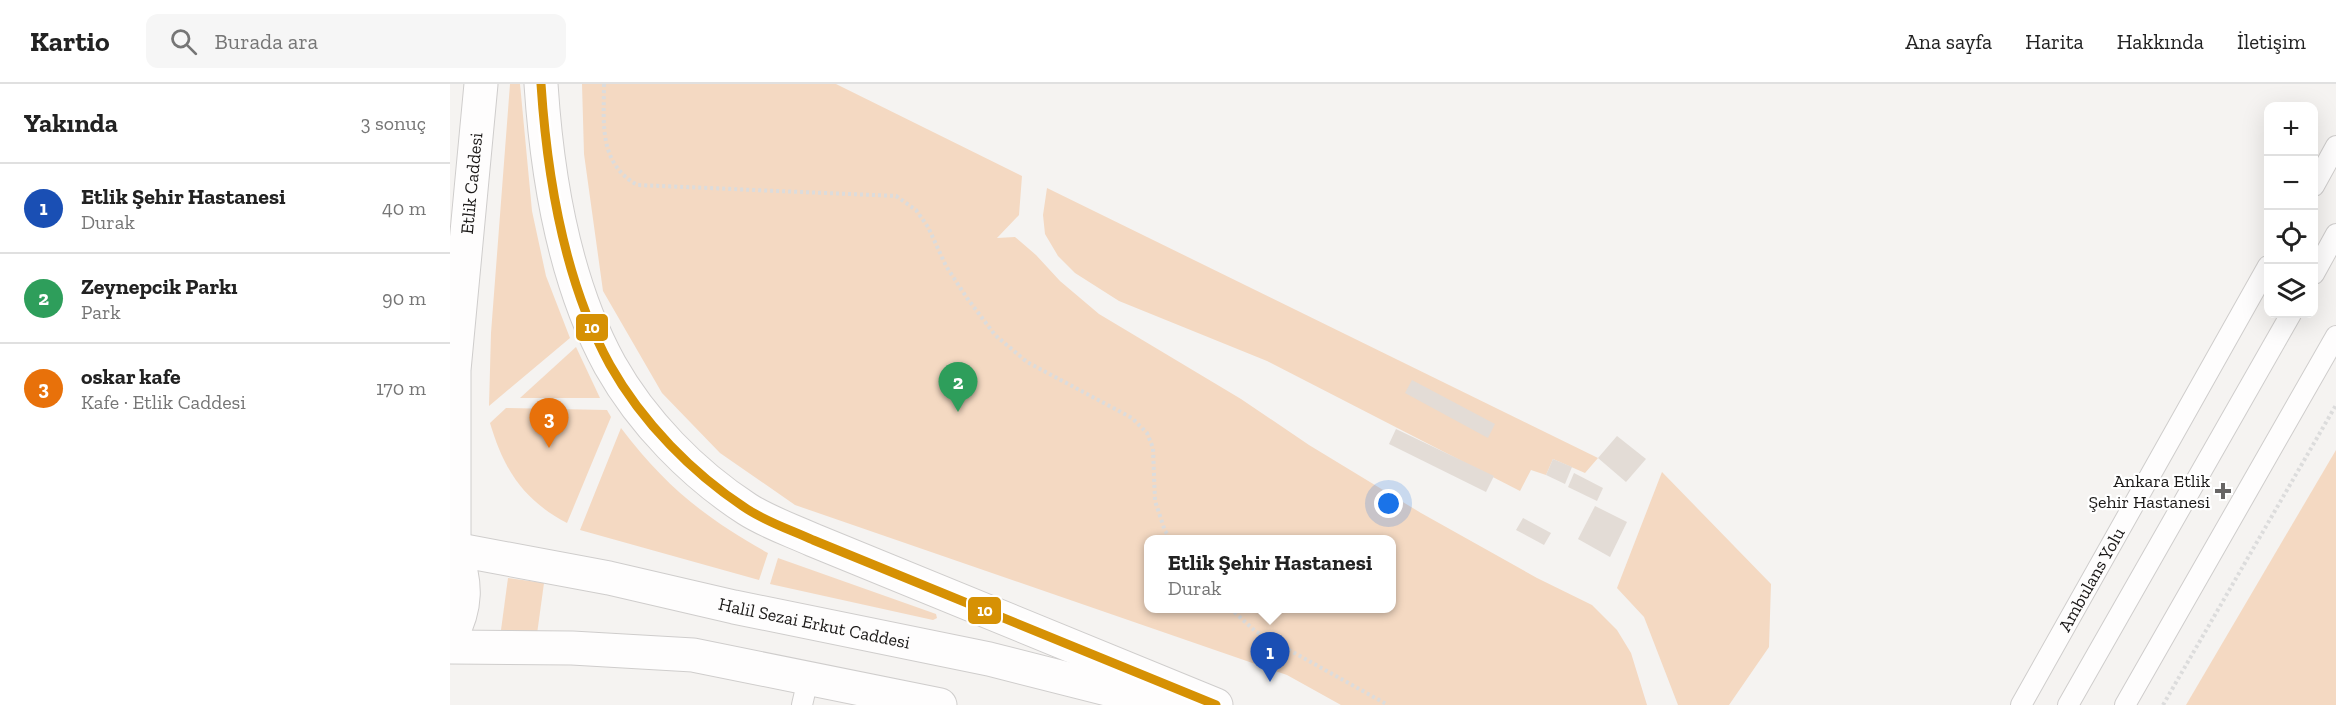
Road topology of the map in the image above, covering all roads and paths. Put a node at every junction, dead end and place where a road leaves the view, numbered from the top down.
1 (480, 84) edge
2 (540, 84) edge
3 (604, 84) edge
4 (2336, 146) edge
5 (2318, 177) edge
6 (2336, 234) edge
7 (2318, 265) edge
8 (2264, 273) edge
9 (2289, 318) edge
10 (2336, 336) edge
11 (2336, 405) edge
12 (1168, 535) edge
13 (452, 546) edge
14 (1235, 613) edge
15 (450, 639) edge
16 (450, 647) edge
17 (805, 692) edge
18 (940, 705) edge
19 (1172, 705) edge
20 (1216, 705) edge
21 (1388, 705) edge
22 (2021, 705) edge
23 (2068, 705) edge
24 (2125, 705) edge
25 (2163, 705) edge

1 - 13 main road, Etlik Caddesi
2 - 20 main road
3 - 12 path
4 - 5 lane
6 - 7 lane
8 - 22 lane, Ambulans Yolu
9 - 23 lane
10 - 24 lane
11 - 25 path
13 - 15 main road, Etlik Caddesi
13 - 19 main road, Halil Sezai Erkut Caddesi
14 - 21 path
16 - 17 main road
17 - 18 main road

